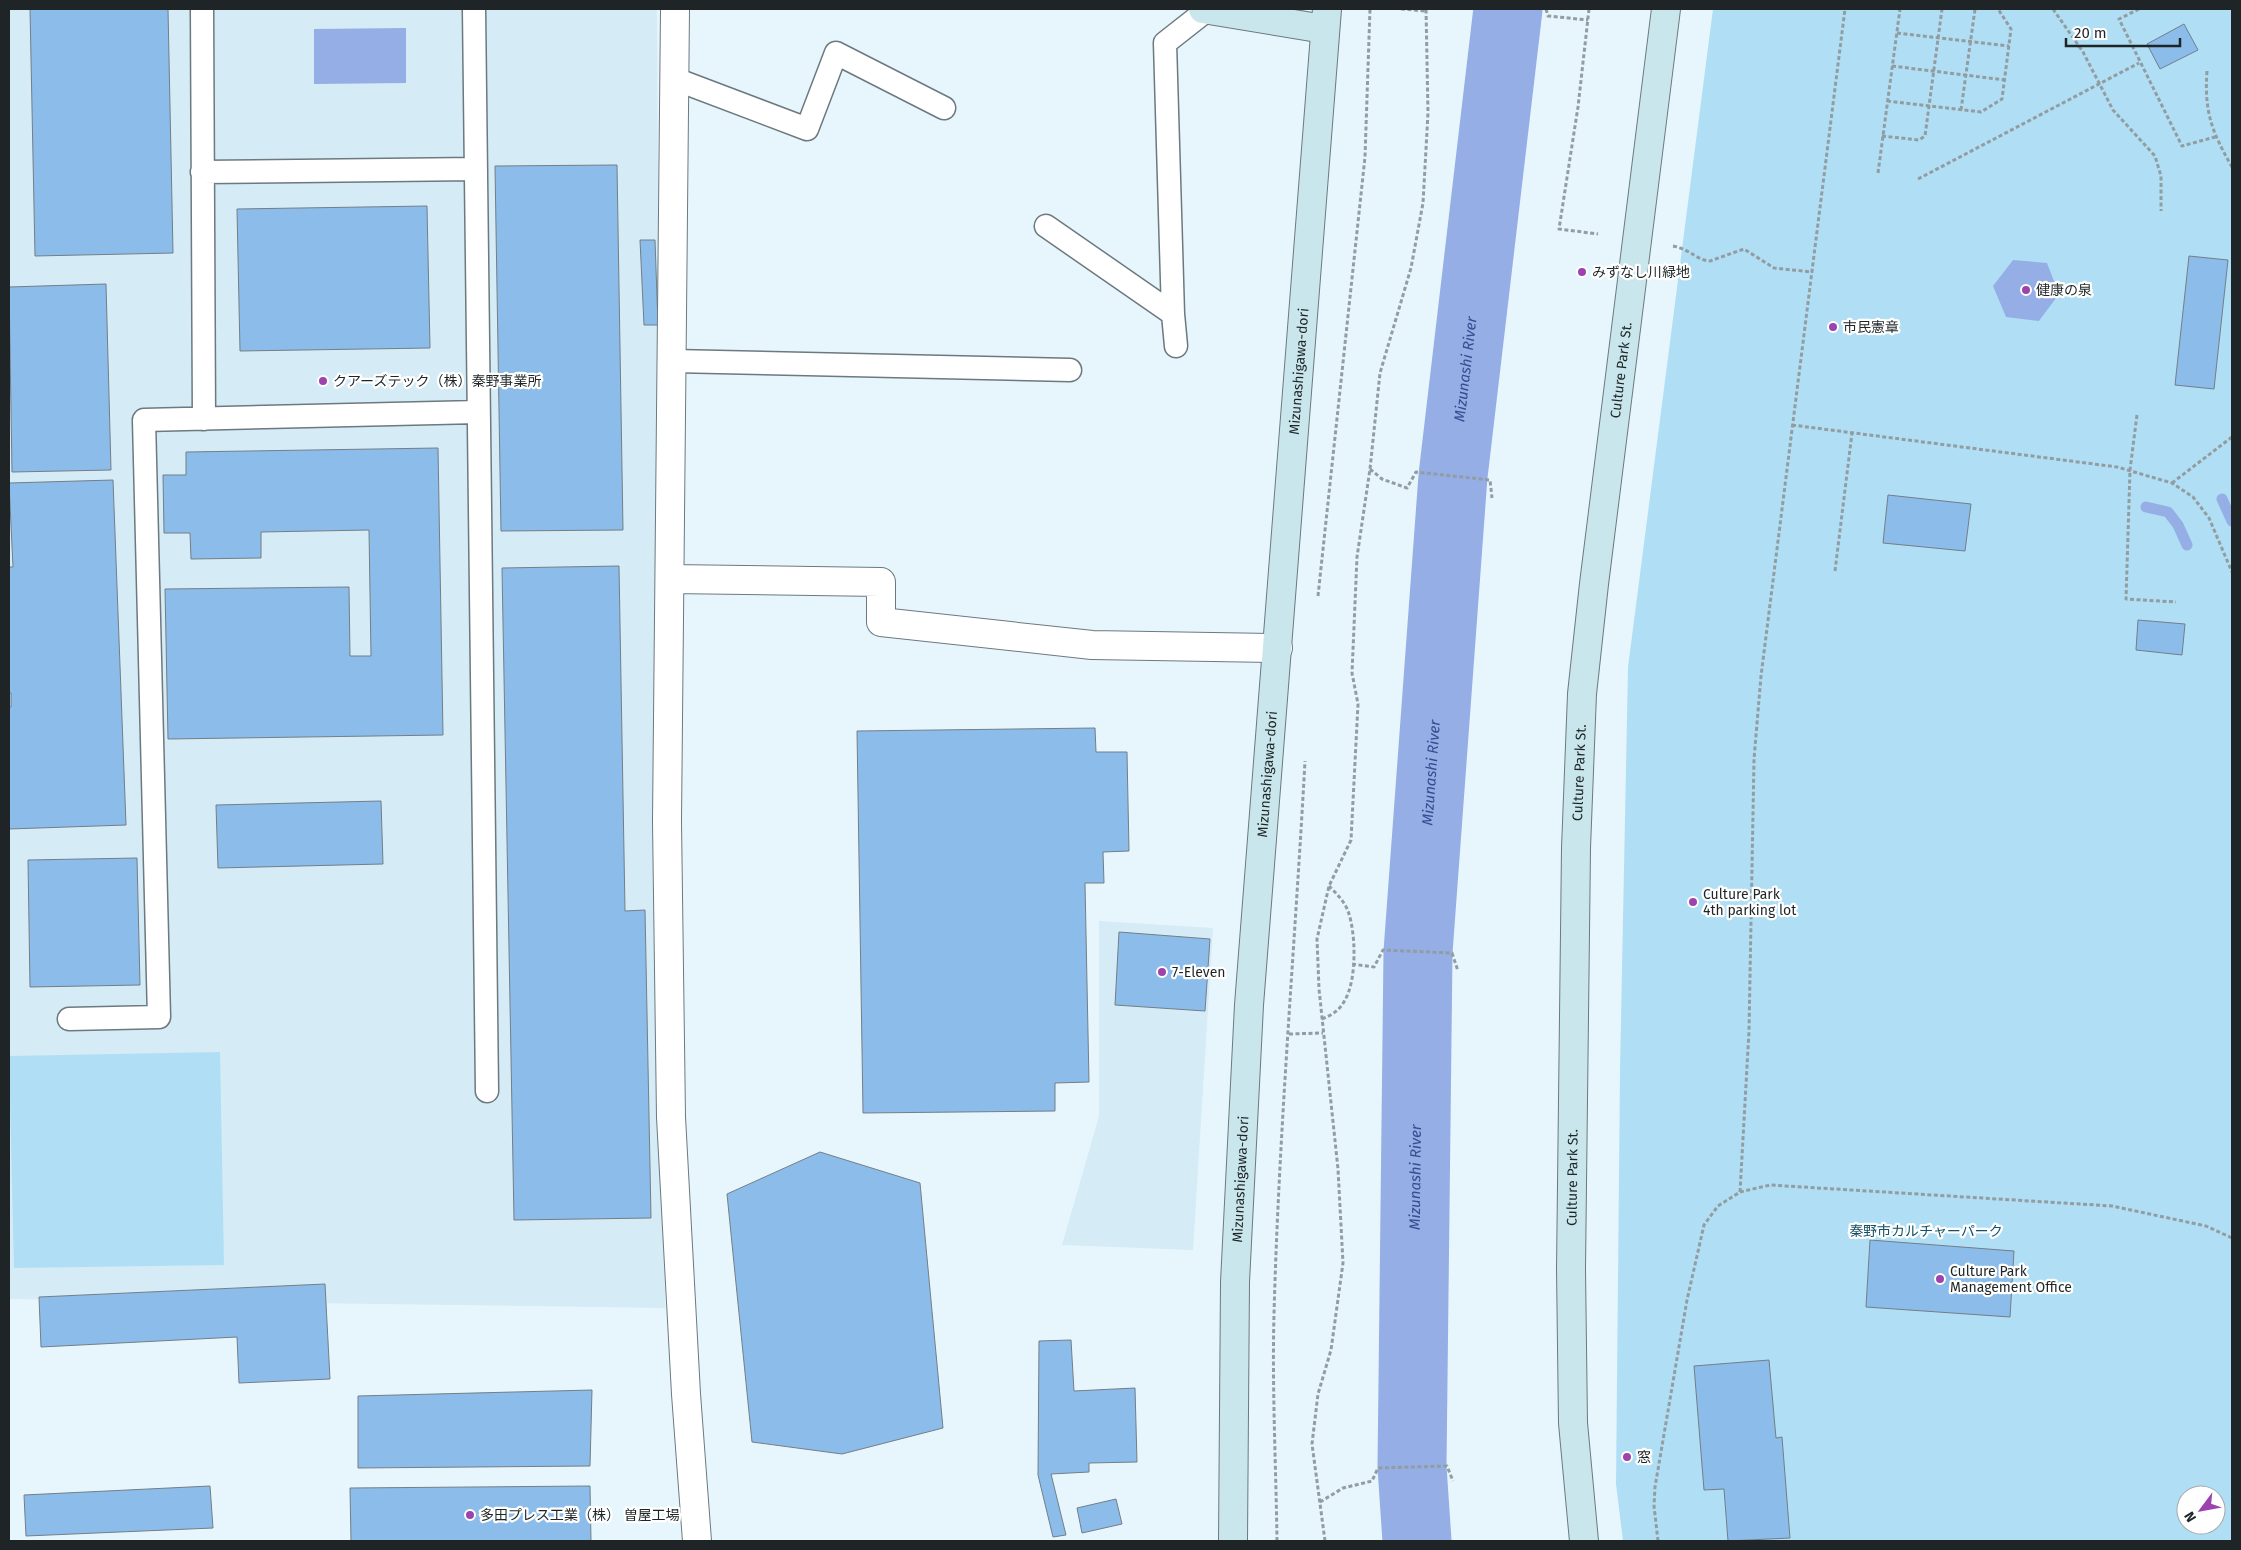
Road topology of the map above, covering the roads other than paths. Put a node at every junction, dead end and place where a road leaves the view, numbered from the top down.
1 (202, 9) edge
2 (474, 9) edge
3 (675, 9) edge
4 (1666, 9) edge
5 (1205, 10) edge
6 (1325, 19) edge
7 (675, 79) junction
8 (944, 108) dead end
9 (476, 169) junction
10 (202, 172) junction
11 (1046, 226) dead end
12 (1173, 314) junction
13 (1176, 346) dead end
14 (673, 361) junction
15 (1070, 370) dead end
16 (478, 412) junction
17 (204, 418) junction
18 (671, 578) junction
19 (1278, 648) junction
20 (69, 1019) dead end
21 (487, 1092) dead end
22 (697, 1541) edge
23 (1233, 1541) edge
24 (1584, 1541) edge

1 - 10 lane
2 - 9 lane
3 - 7 street
4 - 24 street, Culture Park St.
5 - 6 street
5 - 12 lane
6 - 19 street, Mizunashigawa-dori
7 - 8 lane
7 - 14 street
9 - 10 lane
9 - 16 lane
10 - 17 lane
11 - 12 lane
12 - 13 lane
14 - 15 lane
14 - 18 street
16 - 17 lane
16 - 21 lane
17 - 20 lane
18 - 19 street
18 - 22 street
19 - 23 street, Mizunashigawa-dori

